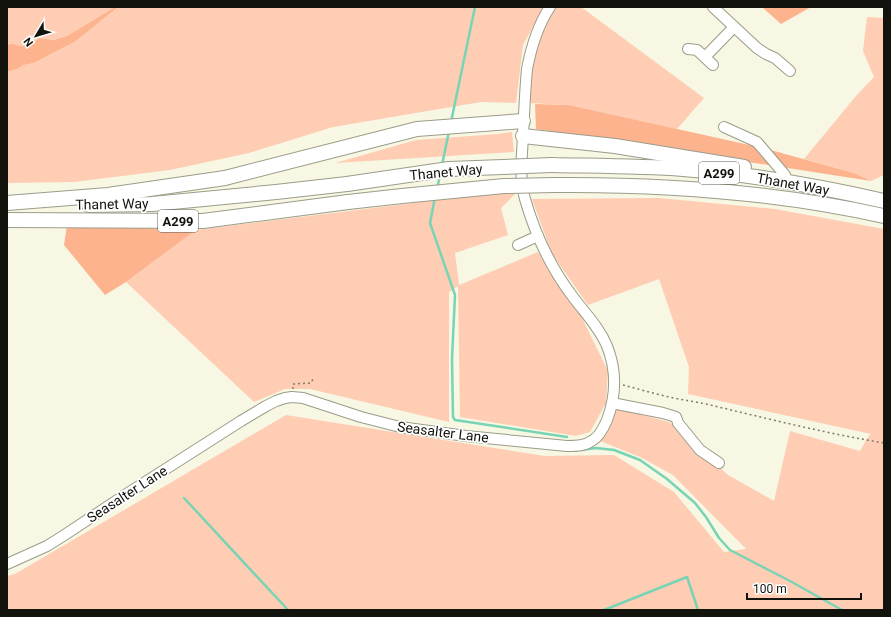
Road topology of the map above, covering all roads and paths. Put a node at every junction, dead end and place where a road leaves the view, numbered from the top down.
1 (550, 7) edge
2 (713, 7) edge
3 (734, 27) junction
4 (688, 49) dead end
5 (705, 58) junction
6 (713, 65) dead end
7 (790, 71) dead end
8 (523, 121) junction
9 (724, 127) dead end
10 (523, 136) junction
11 (785, 175) junction
12 (836, 191) junction
13 (884, 201) edge
14 (7, 204) edge
15 (884, 216) edge
16 (7, 220) edge
17 (538, 236) junction
18 (518, 245) dead end
19 (313, 379) dead end
20 (615, 384) junction
21 (292, 397) junction
22 (612, 403) junction
23 (884, 443) edge
24 (719, 463) dead end
25 (7, 564) edge

1 - 8 street, Seasalter Lane
2 - 3 street
3 - 5 street
3 - 7 street
4 - 5 street
5 - 6 street
8 - 10 street, Seasalter Lane
8 - 14 highway
9 - 11 street
10 - 11 highway
10 - 17 street, Seasalter Lane
11 - 12 highway
12 - 13 highway, Thanet Way / A299
12 - 14 highway, Thanet Way / A299, bridge
15 - 16 highway, Thanet Way / A299, bridge
17 - 18 street
17 - 20 street, Seasalter Lane
19 - 21 path
20 - 22 street, Seasalter Lane
20 - 23 path
21 - 22 street, Seasalter Lane
21 - 25 street, Seasalter Lane
22 - 24 street

